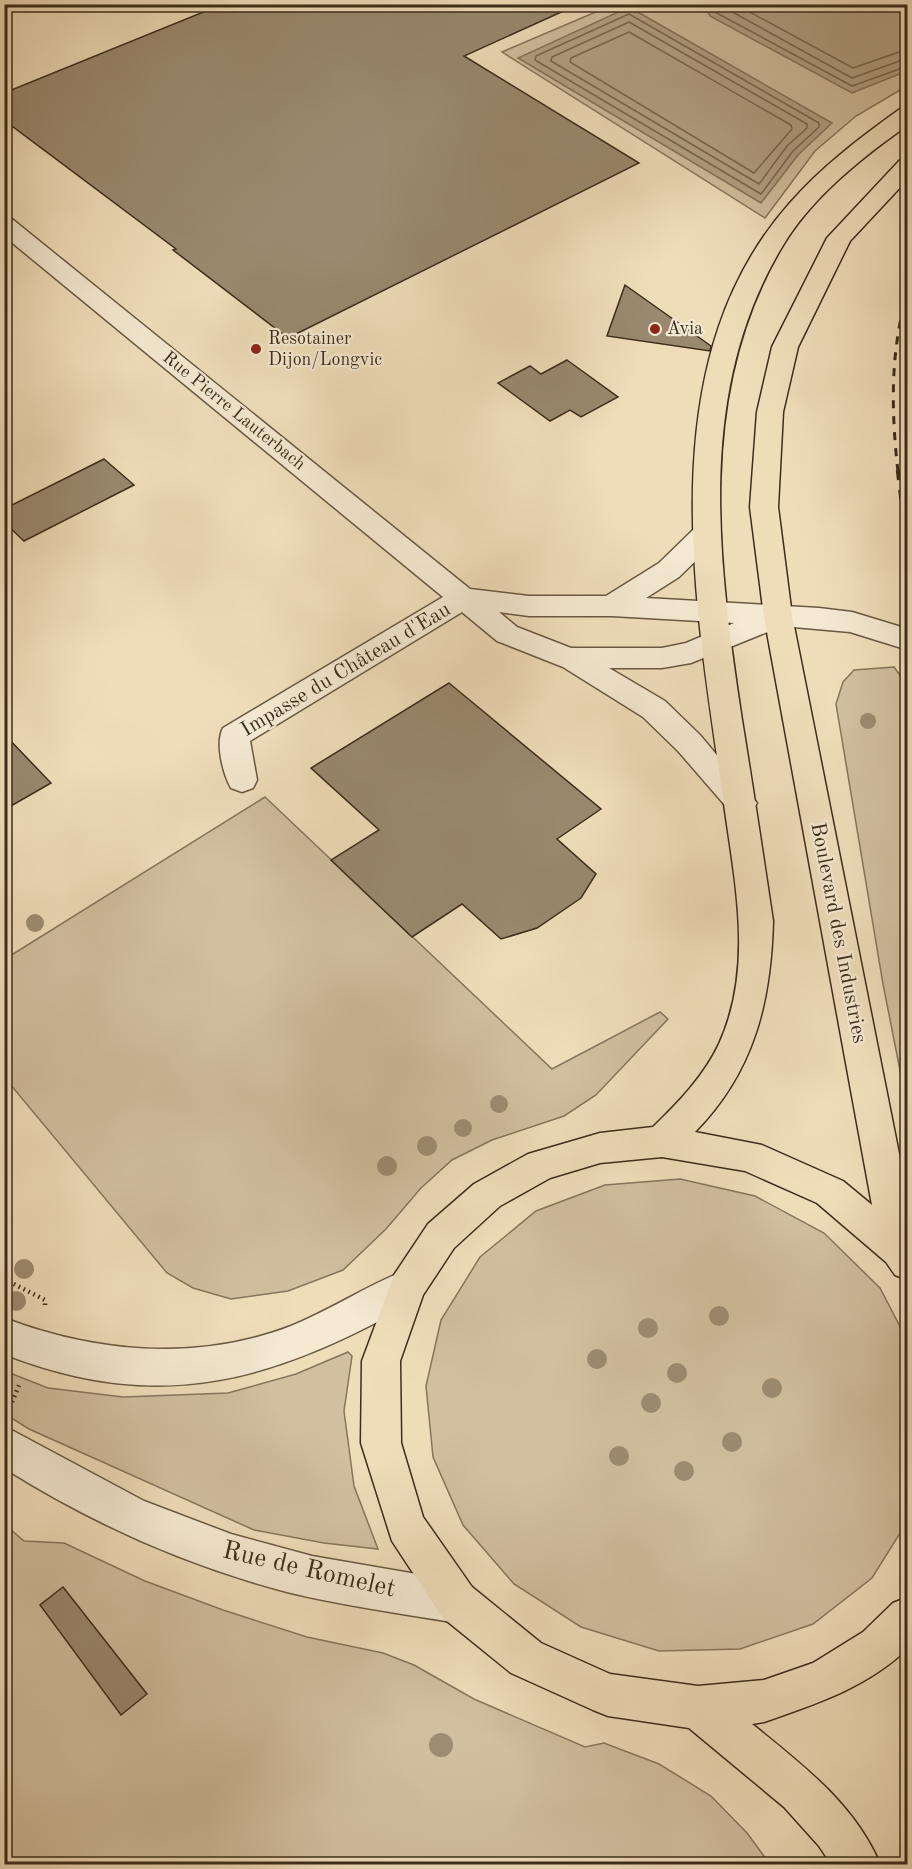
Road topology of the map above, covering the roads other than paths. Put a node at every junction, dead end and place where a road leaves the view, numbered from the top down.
1 (908, 114) edge
2 (908, 165) edge
3 (4, 224) edge
4 (705, 536) junction
5 (464, 598) junction
6 (612, 606) junction
7 (778, 616) junction
8 (714, 628) junction
9 (908, 640) edge
10 (568, 658) junction
11 (242, 780) dead end
12 (741, 803) junction
13 (662, 1142) junction
14 (903, 1257) edge
15 (406, 1287) junction
16 (4, 1335) edge
17 (4, 1445) edge
18 (457, 1602) junction
19 (908, 1618) edge
20 (698, 1708) junction
21 (857, 1864) edge

1 - 4 main road
2 - 7 main road, Boulevard des Industries
3 - 5 street, Rue Pierre Lauterbach
4 - 6 street
4 - 8 main road
5 - 6 street
5 - 10 street, Rue Pierre Lauterbach
5 - 11 street, Impasse du Château d'Eau
6 - 8 street
7 - 8 street
7 - 9 street
7 - 14 main road, Boulevard des Industries
8 - 10 street, Rue Pierre Lauterbach
8 - 12 main road
10 - 12 street, Rue Pierre Lauterbach
12 - 13 main road
13 - 14 main road
13 - 15 main road
15 - 16 street
15 - 18 main road
17 - 18 street, Rue de Romelet
18 - 20 main road
19 - 20 main road
20 - 21 main road

